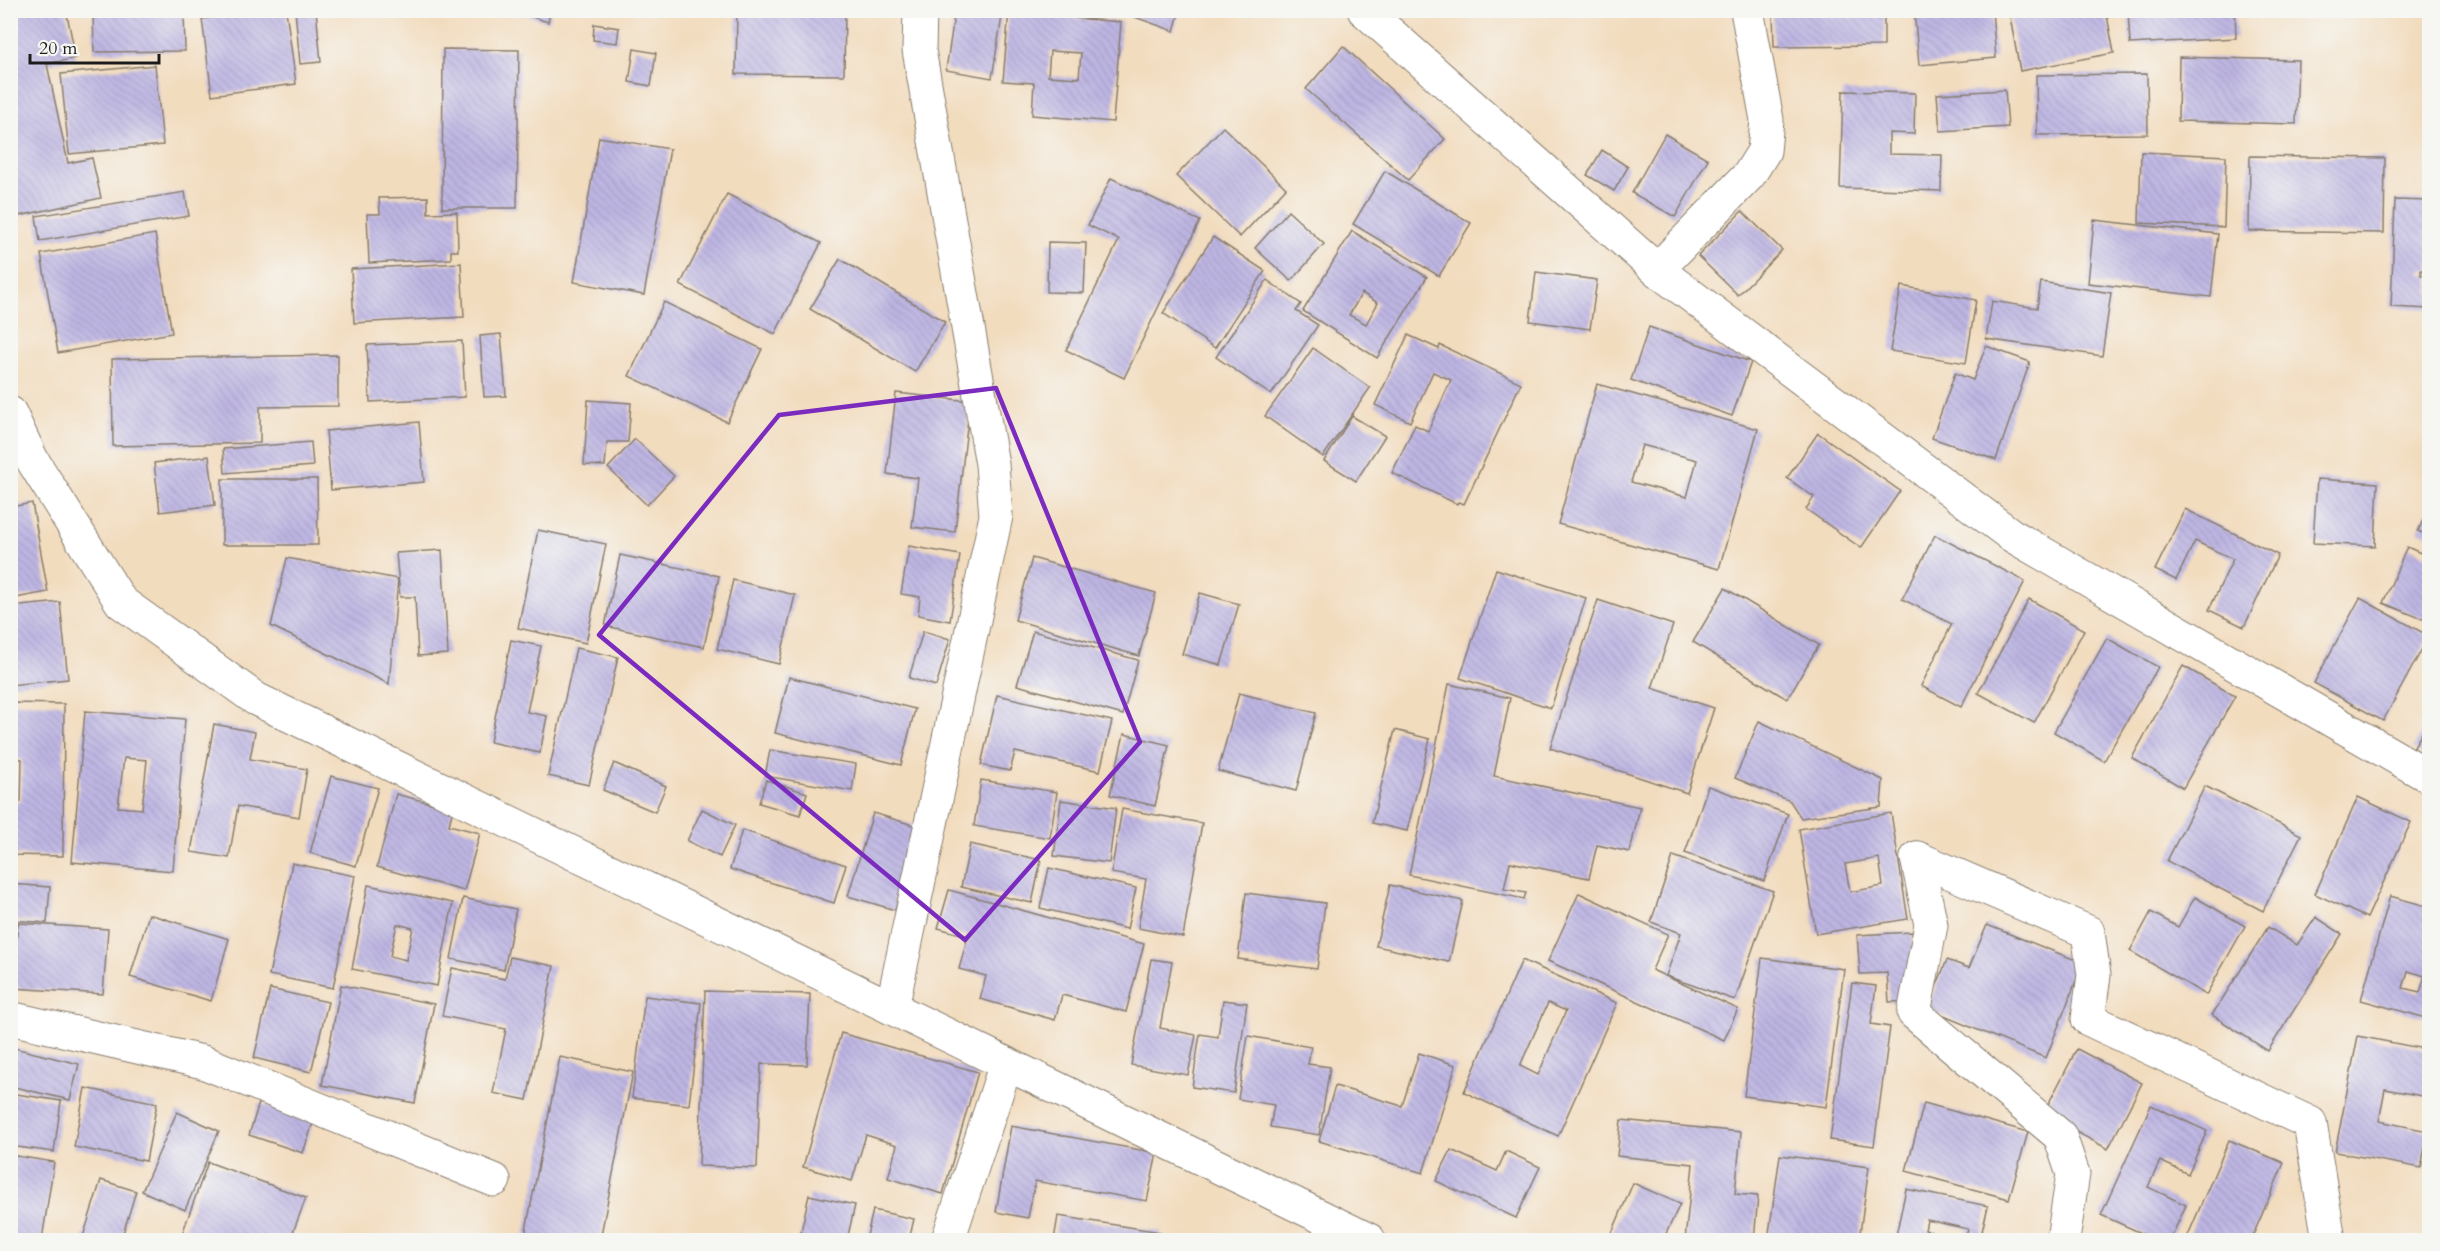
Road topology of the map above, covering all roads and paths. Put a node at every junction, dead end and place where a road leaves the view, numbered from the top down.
1 (920, 10) edge
2 (1364, 10) edge
3 (1747, 10) edge
4 (1657, 270) junction
5 (10, 413) edge
6 (2430, 777) edge
7 (892, 1008) junction
8 (10, 1018) edge
9 (1006, 1064) junction
10 (494, 1180) dead end
11 (948, 1240) edge
12 (1369, 1240) edge
13 (2063, 1240) edge
14 (2329, 1240) edge

1 - 7 street
2 - 4 street
3 - 4 street
4 - 6 street
5 - 7 street
7 - 9 street
8 - 10 street
9 - 11 street
9 - 12 street
13 - 14 street

